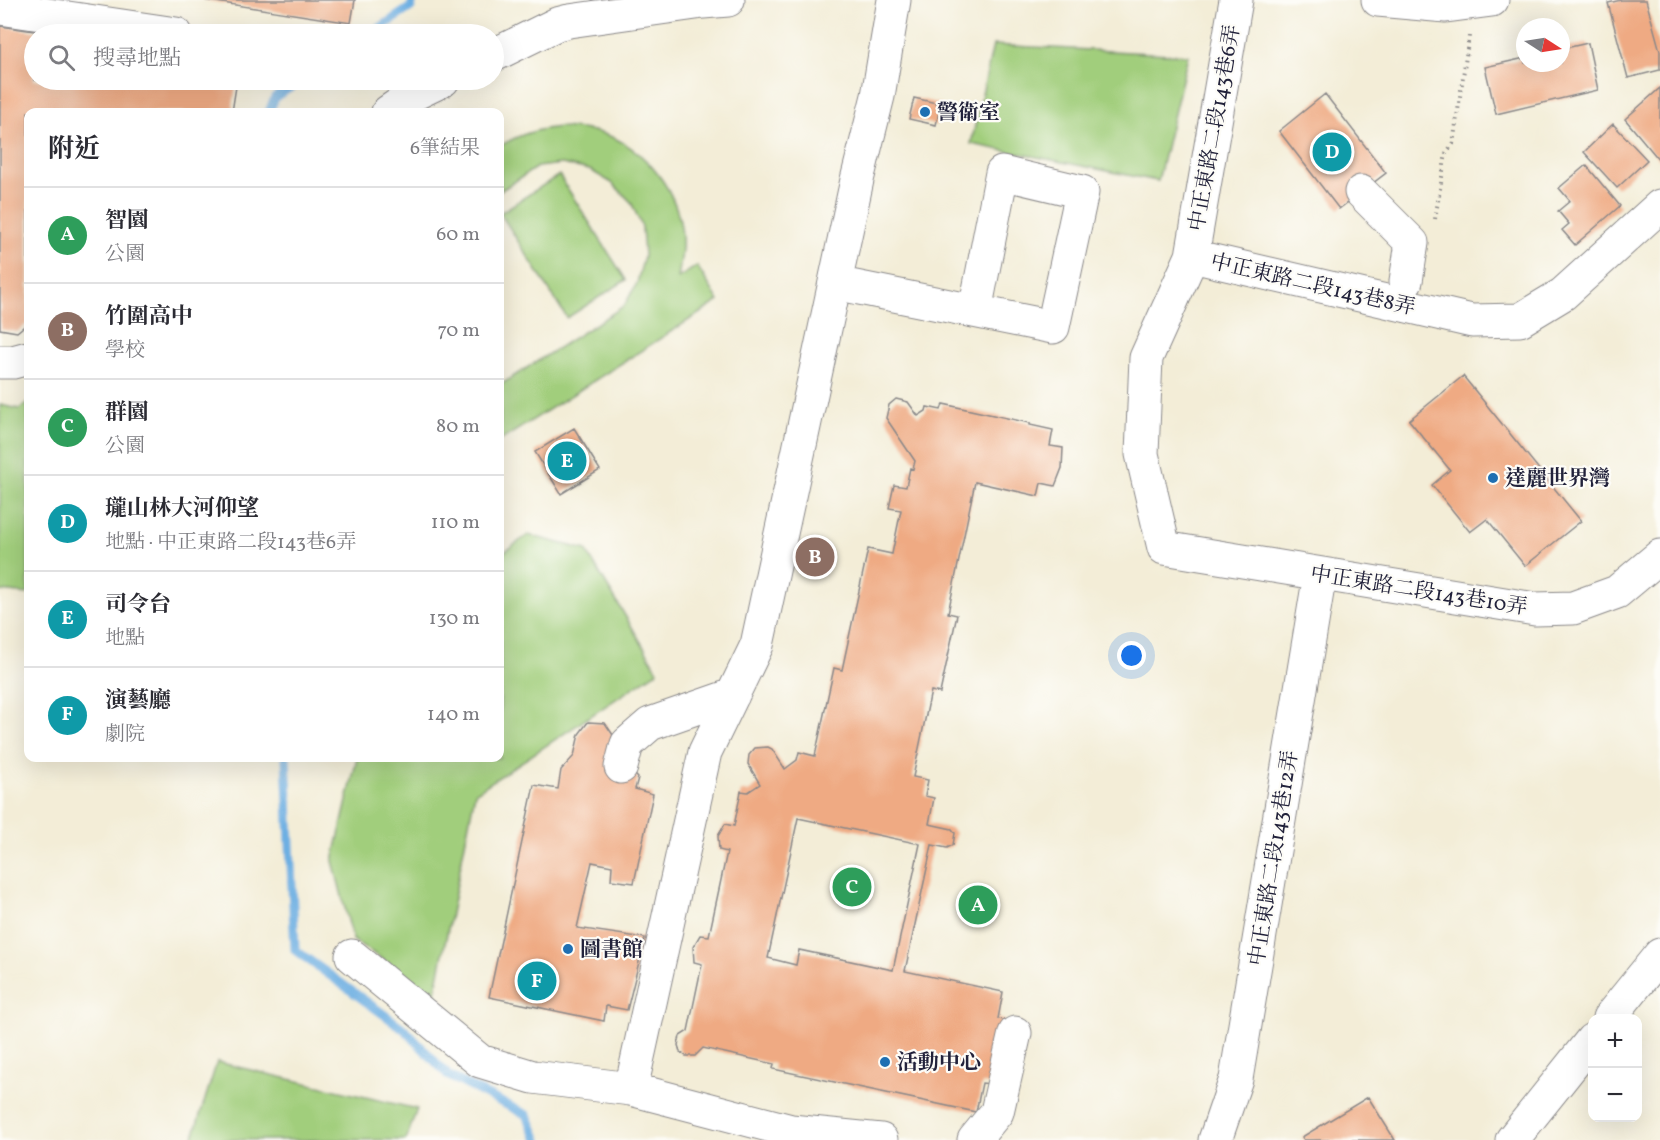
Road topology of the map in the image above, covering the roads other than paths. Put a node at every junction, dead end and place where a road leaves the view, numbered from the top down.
1 (728, 0) edge
2 (894, 0) edge
3 (1236, 0) edge
4 (1378, 0) edge
5 (1492, 0) edge
6 (0, 8) edge
7 (560, 12) edge
8 (108, 24) edge
9 (504, 48) edge
10 (422, 90) edge
11 (394, 108) edge
12 (1361, 192) dead end
13 (1660, 206) edge
14 (1192, 256) junction
15 (1406, 281) dead end
16 (835, 283) junction
17 (975, 311) junction
18 (24, 359) edge
19 (0, 362) edge
20 (1164, 548) joint
21 (1660, 556) edge
22 (1320, 574) junction
23 (734, 694) junction
24 (621, 768) dead end
25 (1660, 955) edge
26 (352, 956) dead end
27 (1612, 1014) edge
28 (1015, 1033) dead end
29 (1588, 1046) edge
30 (631, 1089) junction
31 (881, 1140) edge
32 (974, 1140) edge
33 (1215, 1140) edge
34 (1512, 1140) edge

1 - 7 street
2 - 16 street
3 - 14 street, 中正東路二段143巷6弄
4 - 5 street
6 - 8 street
7 - 9 street
10 - 11 street
12 - 15 street
13 - 14 street, 中正東路二段143巷8弄
14 - 20 street, 中正東路二段143巷8弄
16 - 17 street
16 - 23 street
17 - 17 street
18 - 19 street
20 - 22 street, 中正東路二段143巷10弄
21 - 22 street, 中正東路二段143巷10弄
22 - 33 street, 中正東路二段143巷12弄
23 - 24 street
23 - 30 street
25 - 27 street
26 - 30 street
28 - 32 street
29 - 34 street
30 - 31 street

